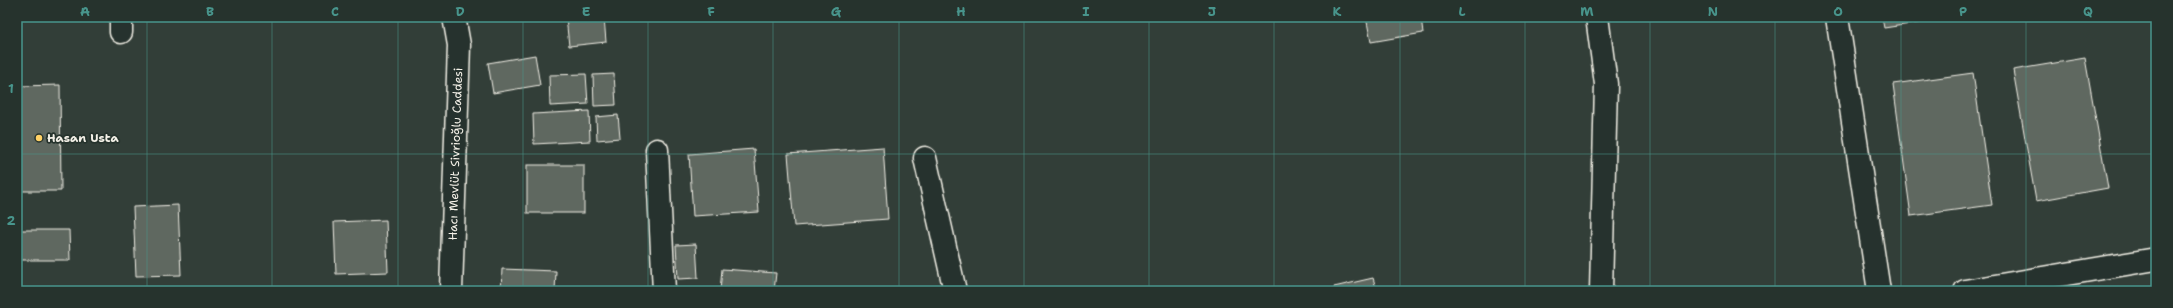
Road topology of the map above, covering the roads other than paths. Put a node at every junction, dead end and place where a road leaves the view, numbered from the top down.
1 (454, 17) edge
2 (1597, 17) edge
3 (1837, 17) edge
4 (658, 150) dead end
5 (925, 158) dead end
6 (2156, 259) edge
7 (451, 291) edge
8 (664, 291) edge
9 (955, 291) edge
10 (1601, 291) edge
11 (1879, 291) edge
12 (1965, 291) edge

1 - 7 street, Hacı Mevlüt Sivrioğlu Caddesi
2 - 10 street
3 - 11 street
4 - 8 street
5 - 9 street
6 - 12 street

